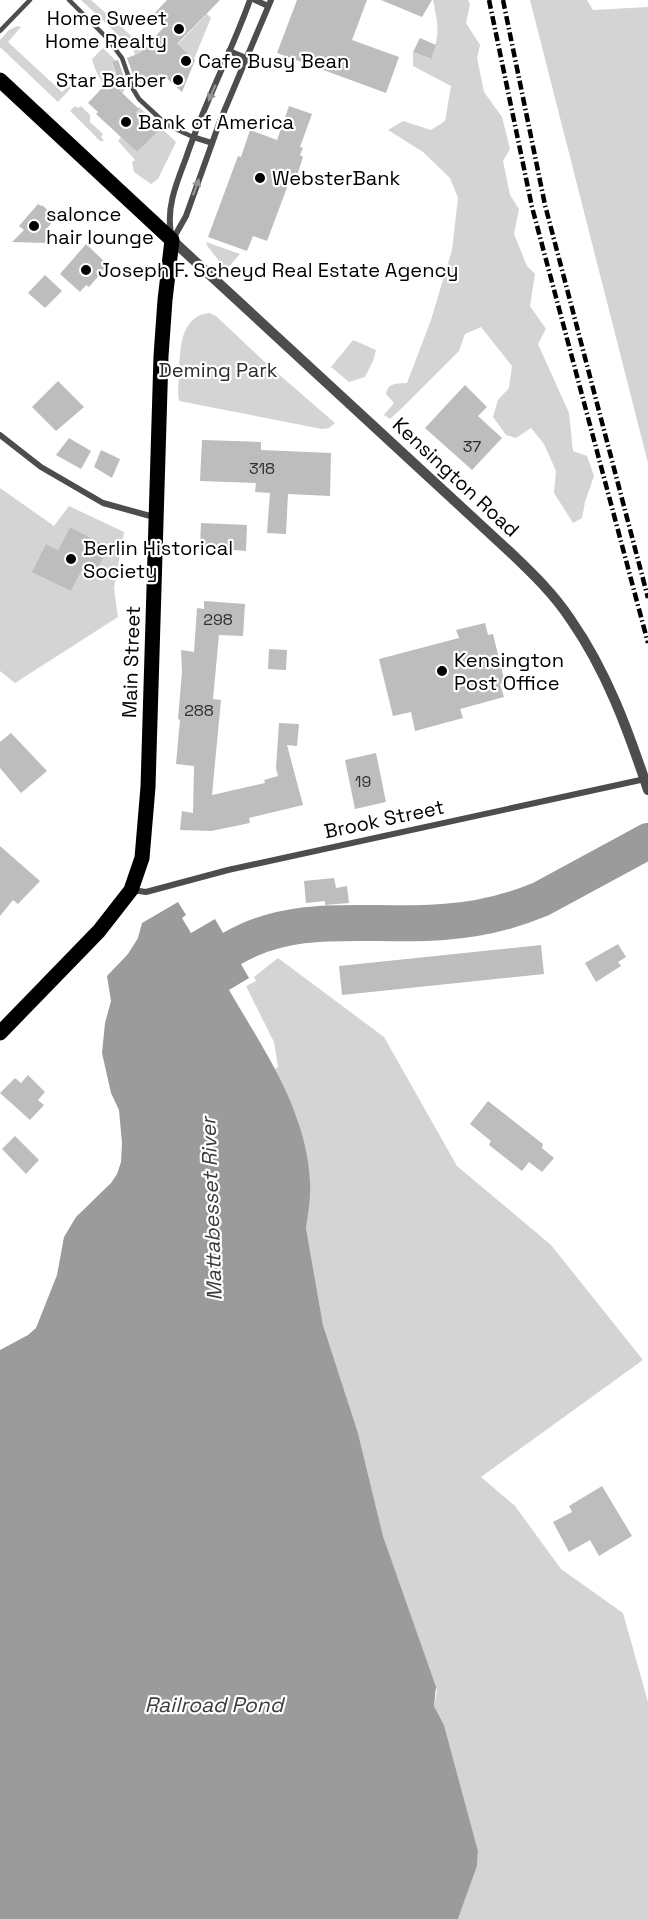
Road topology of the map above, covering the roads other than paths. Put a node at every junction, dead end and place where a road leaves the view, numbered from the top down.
1 (30, 0) edge
2 (69, 0) edge
3 (250, 0) edge
4 (255, 0) edge
5 (269, 3) edge
6 (0, 31) edge
7 (230, 51) junction
8 (246, 58) junction
9 (0, 80) edge
10 (193, 137) junction
11 (212, 143) junction
12 (172, 240) junction
13 (0, 435) edge
14 (157, 518) junction
15 (646, 785) edge
16 (131, 890) junction
17 (0, 1034) edge

1 - 6 lane
2 - 10 lane
3 - 7 street, Main Street
4 - 5 street, Main Street
5 - 8 street, Main Street
7 - 8 street
7 -> 10 street, Main Street
8 - 11 street, Main Street
9 - 12 main road
10 - 11 street
10 - 12 street, Main Street
12 -> 11 street, Main Street
12 - 14 main road, Main Street
12 - 15 street, Kensington Road
13 - 14 street
14 - 16 main road, Main Street
15 - 16 street, Brook Street
16 - 17 main road, Main Street

